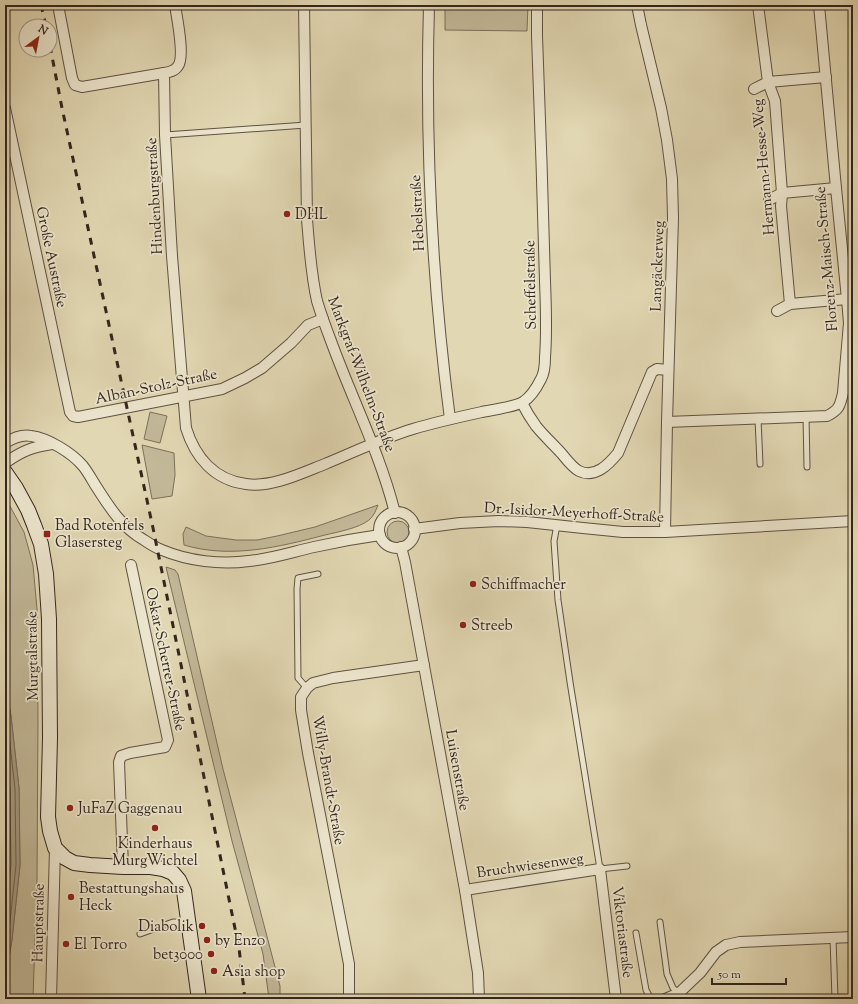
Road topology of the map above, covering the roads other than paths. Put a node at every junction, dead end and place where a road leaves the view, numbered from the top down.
1 (58, 5) edge
2 (175, 5) edge
3 (304, 5) edge
4 (430, 5) edge
5 (537, 5) edge
6 (637, 5) edge
7 (758, 5) edge
8 (819, 5) edge
9 (164, 73) junction
10 (826, 77) junction
11 (768, 82) junction
12 (754, 89) dead end
13 (5, 109) edge
14 (306, 125) junction
15 (165, 135) junction
16 (836, 188) junction
17 (782, 193) junction
18 (769, 200) dead end
19 (847, 299) junction
20 (790, 304) junction
21 (777, 311) dead end
22 (323, 319) junction
23 (668, 370) junction
24 (183, 396) junction
25 (522, 403) junction
26 (70, 412) joint
27 (806, 416) junction
28 (450, 419) junction
29 (758, 419) junction
30 (667, 422) junction
31 (5, 442) edge
32 (52, 444) junction
33 (373, 444) junction
34 (5, 463) edge
35 (760, 464) dead end
36 (807, 467) dead end
37 (5, 472) edge
38 (395, 513) junction
39 (853, 522) edge
40 (557, 525) junction
41 (414, 529) junction
42 (665, 532) junction
43 (380, 536) junction
44 (402, 547) junction
45 (131, 565) dead end
46 (318, 574) dead end
47 (424, 665) junction
48 (307, 688) junction
49 (55, 848) junction
50 (627, 866) dead end
51 (123, 867) junction
52 (600, 869) junction
53 (465, 890) junction
54 (660, 922) dead end
55 (189, 923) junction
56 (636, 933) dead end
57 (140, 934) dead end
58 (853, 937) edge
59 (833, 938) junction
60 (679, 993) junction
61 (51, 999) edge
62 (199, 999) edge
63 (349, 999) edge
64 (479, 999) edge
65 (616, 999) edge
66 (651, 999) edge
67 (665, 999) edge
68 (835, 999) edge

1 - 9 street
2 - 9 street
3 - 14 street, Markgraf-Wilhelm-Straße
4 - 28 street, Hebelstraße
5 - 25 street, Scheffelstraße
6 - 23 street, Langäckerweg
7 - 11 street, Hermann-Hesse-Weg
8 - 10 street, Florenz-Maisch-Straße
9 - 15 street, Hindenburgstraße
10 - 11 street
10 - 16 street, Florenz-Maisch-Straße
11 - 12 street
11 - 17 street, Hermann-Hesse-Weg
13 - 26 street, Große Austraße
14 - 15 lane
14 - 22 street, Markgraf-Wilhelm-Straße
15 - 24 street, Hindenburgstraße
16 - 17 street
16 - 19 street, Florenz-Maisch-Straße
17 - 18 street
17 - 20 street, Hermann-Hesse-Weg
19 - 20 street
19 - 27 street, Florenz-Maisch-Straße
20 - 21 street
22 - 24 street, Alban-Stolz-Straße
22 - 33 street, Markgraf-Wilhelm-Straße
23 - 25 street
23 - 30 street, Langäckerweg
24 - 26 street, Alban-Stolz-Straße
24 - 33 street, Hindenburgstraße
25 - 28 street
27 - 29 street, Florenz-Maisch-Straße
27 - 36 lane
28 - 33 street
29 - 30 street, Florenz-Maisch-Straße
29 - 35 lane
30 - 42 street, Langäckerweg
31 - 32 street
32 - 34 street
32 - 43 street
33 - 38 street, Markgraf-Wilhelm-Straße
37 - 49 street, Murgtalstraße
38 - 41 street
38 - 43 street
39 - 42 street, Dr.-Isidor-Meyerhoff-Straße
40 - 41 street, Dr.-Isidor-Meyerhoff-Straße
40 - 42 street, Dr.-Isidor-Meyerhoff-Straße
40 - 52 lane
41 - 44 street
43 - 44 street
44 - 47 street, Luisenstraße
45 - 51 street, Oskar-Scherrer-Straße
46 - 48 lane
47 - 48 street
47 - 53 street, Luisenstraße
48 - 63 street, Willy-Brandt-Straße
49 - 51 street
49 - 61 street, Hauptstraße
50 - 52 lane
51 - 55 street
52 - 53 street, Bruchwiesenweg
52 - 65 street, Viktoriastraße
53 - 64 street, Luisenstraße
54 - 60 lane
55 - 57 lane
55 - 62 street
56 - 66 lane
58 - 59 street
59 - 60 street
59 - 68 lane
60 - 67 street

